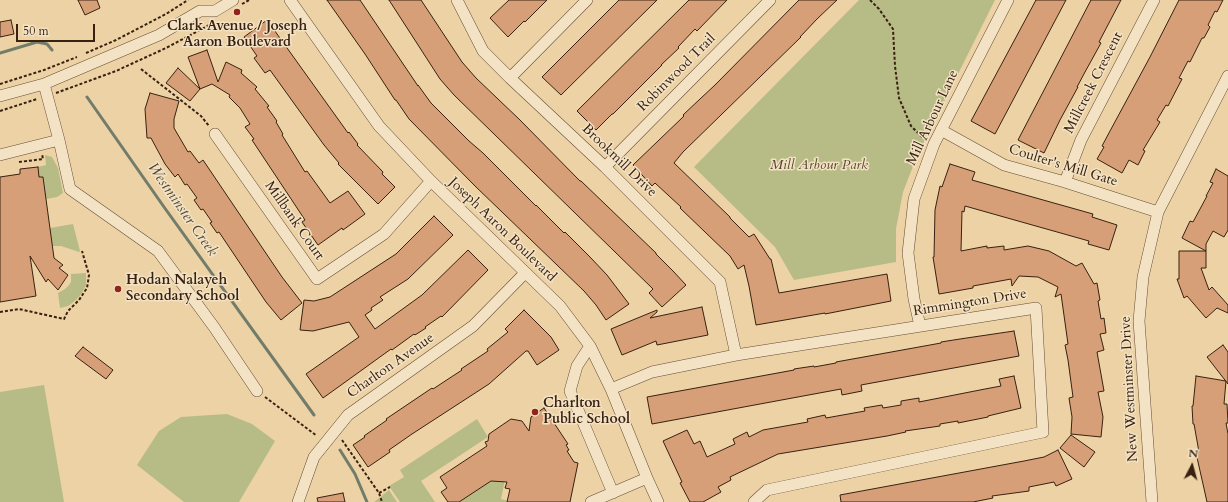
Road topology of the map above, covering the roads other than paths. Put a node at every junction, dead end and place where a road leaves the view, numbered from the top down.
1 (205, 0) edge
2 (290, 0) edge
3 (456, 0) edge
4 (587, 0) edge
5 (770, 0) edge
6 (1008, 0) edge
7 (1154, 0) edge
8 (235, 4) edge
9 (200, 11) junction
10 (1228, 76) edge
11 (510, 78) junction
12 (44, 84) junction
13 (0, 96) edge
14 (941, 130) junction
15 (215, 134) road end
16 (59, 140) junction
17 (0, 155) edge
18 (605, 167) junction
19 (431, 181) junction
20 (1065, 182) junction
21 (1158, 212) junction
22 (525, 273) junction
23 (920, 326) junction
24 (590, 346) junction
25 (736, 355) junction
26 (611, 389) junction
27 (257, 391) road end
28 (647, 478) junction
29 (613, 493) junction
30 (298, 502) edge
31 (592, 502) edge
32 (658, 502) edge
33 (754, 502) edge
34 (1152, 502) edge

1 - 9 street
2 - 19 street, Joseph Aaron Boulevard
3 - 11 street, Brookmill Drive
4 - 11 street
5 - 18 street, Robinwood Trail
6 - 14 street, Mill Arbour Lane
7 - 20 street, Millcreek Crescent
8 - 9 street
9 - 12 street
10 - 21 street, New Westminster Drive
11 - 18 street, Brookmill Drive
12 - 13 street
12 - 16 street
14 - 20 street, Coulter's Mill Gate
14 - 23 street, Mill Arbour Lane
15 - 19 street, Millbank Court
16 - 17 street
16 - 27 street
18 - 25 street, Brookmill Drive
19 - 22 street, Joseph Aaron Boulevard
20 - 21 street, Coulter's Mill Gate
21 - 34 street, New Westminster Drive
22 - 24 street, Joseph Aaron Boulevard
22 - 30 street, Charlton Avenue
23 - 25 street, Rimmington Drive
23 - 33 street, Rimmington Drive
24 - 26 street, Joseph Aaron Boulevard
24 - 29 street
25 - 26 street, Rimmington Drive
26 - 28 street, Joseph Aaron Boulevard
28 - 29 street
28 - 32 street, Joseph Aaron Boulevard
29 - 31 street

